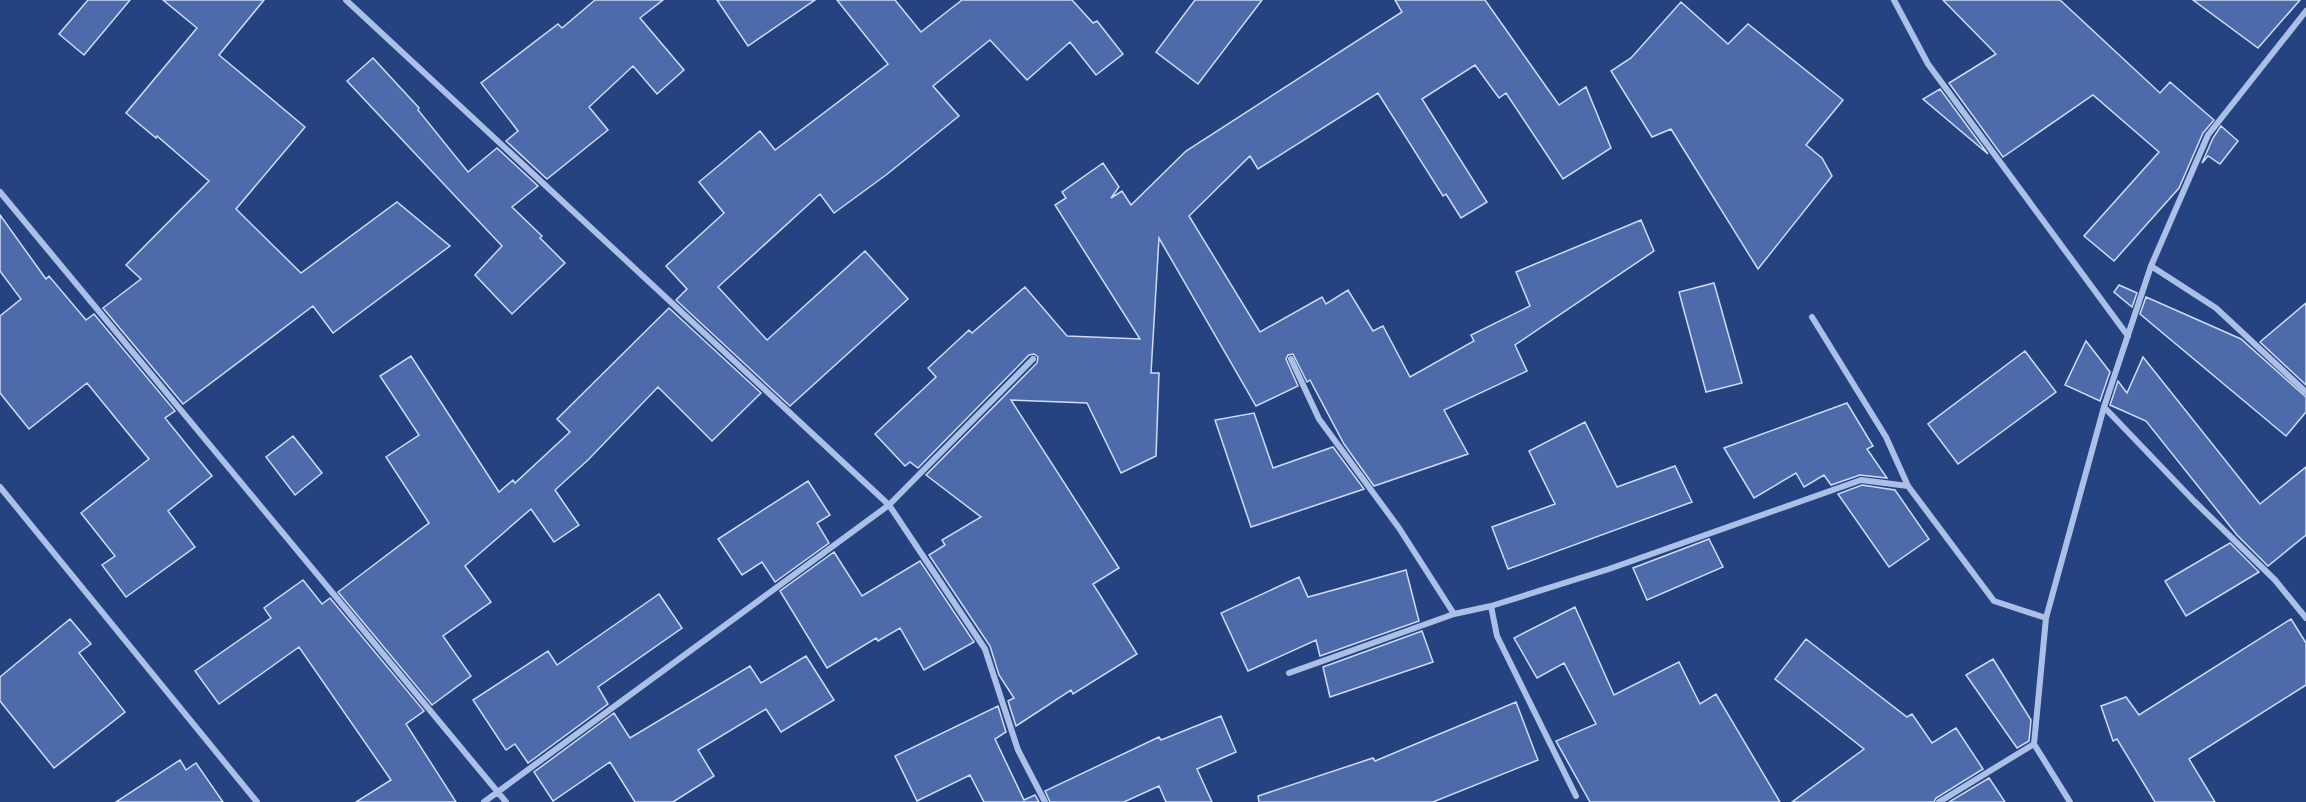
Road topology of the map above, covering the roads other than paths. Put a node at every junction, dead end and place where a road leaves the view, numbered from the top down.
1 (346, 0) edge
2 (1894, 0) edge
3 (2306, 11) edge
4 (0, 192) edge
5 (2151, 266) junction
6 (1812, 317) dead end
7 (2128, 336) junction
8 (1033, 359) dead end
9 (1291, 359) dead end
10 (2306, 392) edge
11 (2104, 407) junction
12 (1908, 486) junction
13 (0, 487) edge
14 (889, 505) junction
15 (1491, 606) junction
16 (1454, 614) junction
17 (2046, 618) junction
18 (2306, 618) edge
19 (1289, 673) dead end
20 (2034, 744) junction
21 (498, 791) junction
22 (1576, 796) dead end
23 (257, 802) edge
24 (483, 802) edge
25 (506, 802) edge
26 (1045, 802) edge
27 (1939, 802) edge
28 (2070, 802) edge

1 - 14 street
2 - 7 street
3 - 5 street
4 - 21 street
5 - 7 street
5 - 10 street
6 - 12 street
7 - 11 street
8 - 14 street
9 - 16 street
11 - 17 street
11 - 18 street
12 - 15 street
12 - 17 street
13 - 23 street
14 - 21 street
14 - 26 street
15 - 16 street
15 - 22 street
16 - 19 street
17 - 20 street
20 - 27 street
20 - 28 street
21 - 24 street
21 - 25 street

